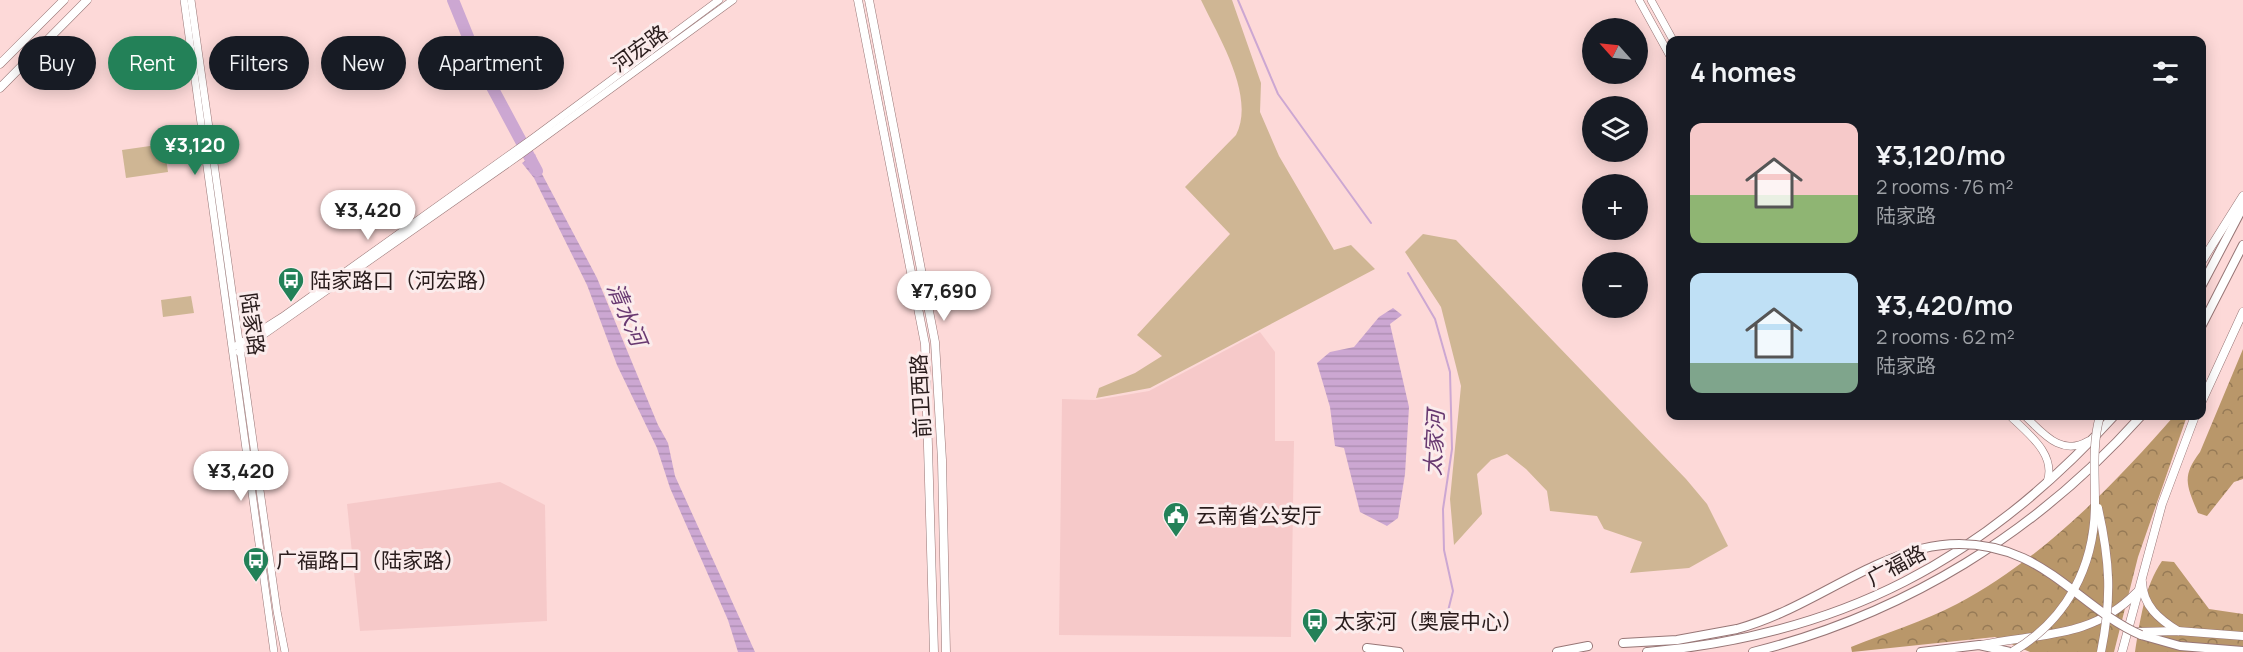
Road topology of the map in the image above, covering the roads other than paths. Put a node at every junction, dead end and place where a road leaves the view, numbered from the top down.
1 (64, 0) edge
2 (87, 0) edge
3 (184, 0) edge
4 (191, 0) edge
5 (719, 0) edge
6 (733, 0) edge
7 (858, 0) edge
8 (869, 0) edge
9 (1639, 0) edge
10 (1651, 0) edge
11 (1671, 36) edge
12 (1666, 49) edge
13 (0, 64) edge
14 (0, 88) edge
15 (535, 141) junction
16 (2243, 196) edge
17 (2243, 207) edge
18 (2243, 245) edge
19 (2206, 255) edge
20 (2206, 277) edge
21 (2243, 312) edge
22 (2206, 317) edge
23 (239, 348) junction
24 (231, 353) junction
25 (2206, 392) edge
26 (2014, 420) edge
27 (2029, 420) edge
28 (2099, 420) edge
29 (2110, 420) edge
30 (2137, 420) edge
31 (2194, 420) edge
32 (2096, 436) junction
33 (2047, 483) junction
34 (2094, 488) junction
35 (2142, 572) junction
36 (2137, 592) junction
37 (2178, 631) junction
38 (2127, 632) junction
39 (2243, 636) edge
40 (1623, 643) dead end
41 (1979, 645) junction
42 (1588, 646) dead end
43 (1367, 648) dead end
44 (2230, 651) edge
45 (2243, 651) edge
46 (274, 652) edge
47 (285, 652) edge
48 (934, 652) edge
49 (946, 652) edge
50 (1400, 652) edge
51 (1557, 652) edge
52 (1647, 652) edge
53 (1753, 652) edge
54 (1921, 652) edge
55 (2011, 652) edge
56 (2101, 652) edge
57 (2122, 652) edge

1 - 13 main road
2 - 14 main road
3 - 24 street, 陆家路
4 - 23 street, 陆家路
5 - 15 street, 河宏路
6 - 15 street, 河宏路
7 - 48 main road, 前卫西路
8 - 49 main road, 前卫西路
9 - 12 street
10 - 11 street
15 - 23 street
16 - 19 main road
17 - 20 main road
18 - 22 main road
21 - 25 main road
23 - 24 street
23 - 47 street, 陆家路
24 - 46 street, 陆家路
26 - 33 street
27 - 32 street
28 - 34 main road, bridge
29 - 32 main road, 广福路
30 - 53 main road, 广福路
31 - 35 main road
32 - 33 main road, 广福路
33 - 52 main road, 广福路
34 - 55 main road, bridge
34 - 56 main road, bridge
35 - 36 main road
35 - 37 main road
36 - 38 main road
36 - 41 main road
37 - 38 main road
37 - 39 main road
38 - 57 main road
40 - 44 main road, bridge
41 - 54 main road
41 - 55 main road
42 - 51 main road
43 - 50 main road
44 - 45 main road

